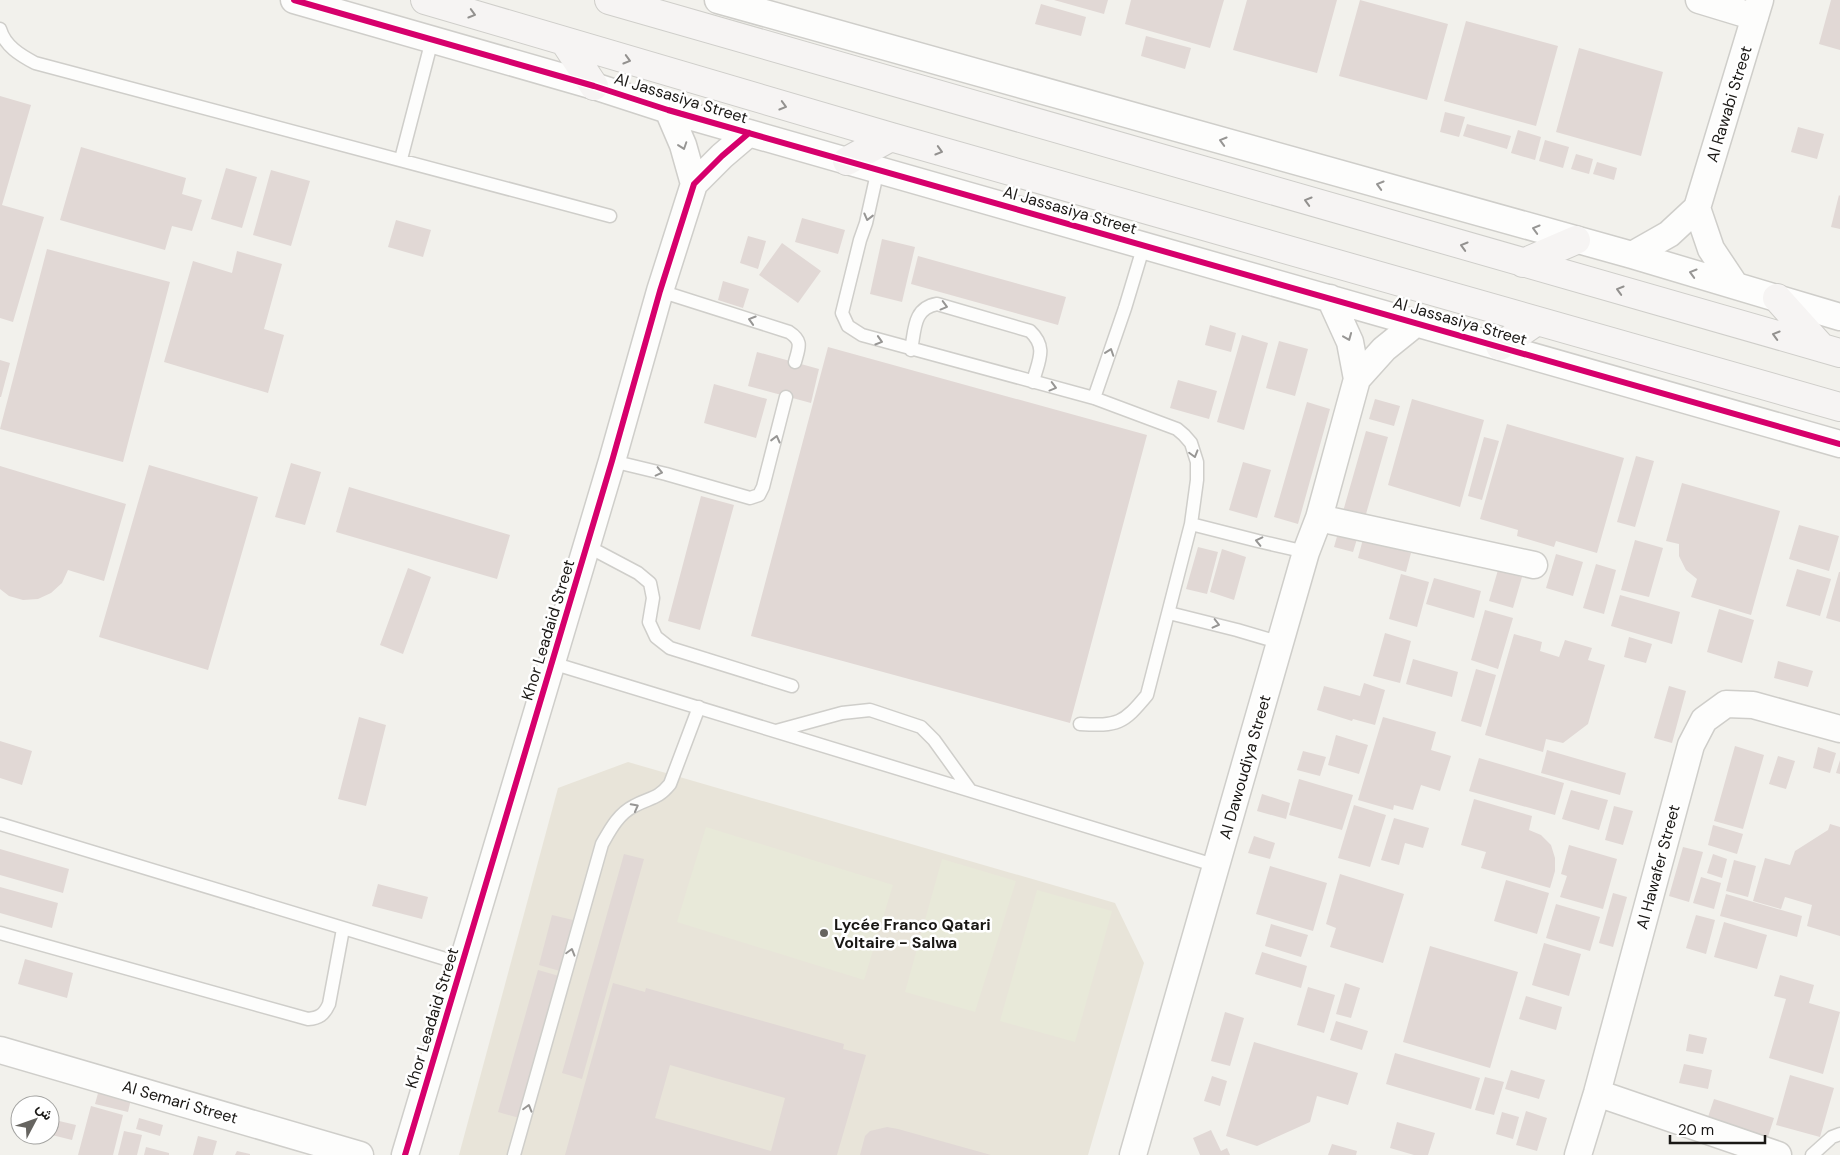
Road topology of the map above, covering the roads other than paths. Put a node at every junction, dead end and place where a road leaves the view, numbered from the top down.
1 (294, 0) edge
2 (425, 0) edge
3 (609, 0) edge
4 (718, 0) edge
5 (1699, 0) edge
6 (1758, 8) edge
7 (0, 29) edge
8 (432, 40) junction
9 (564, 41) junction
10 (594, 86) junction
11 (668, 110) junction
12 (749, 133) junction
13 (891, 138) junction
14 (401, 160) junction
15 (847, 161) junction
16 (878, 170) junction
17 (694, 184) junction
18 (1697, 208) junction
19 (610, 216) dead end
20 (1576, 240) junction
21 (1144, 245) junction
22 (1632, 256) junction
23 (1523, 263) junction
24 (1734, 286) junction
25 (660, 291) junction
26 (1330, 298) junction
27 (1777, 298) junction
28 (1840, 317) edge
29 (1537, 321) junction
30 (1415, 324) junction
31 (1500, 346) junction
32 (911, 350) junction
33 (1831, 351) edge
34 (795, 362) dead end
35 (1357, 379) junction
36 (1033, 382) junction
37 (786, 397) dead end
38 (1094, 398) junction
39 (1840, 407) edge
40 (1840, 444) edge
41 (612, 461) junction
42 (1318, 518) junction
43 (1191, 524) junction
44 (587, 546) junction
45 (1306, 552) junction
46 (1534, 565) dead end
47 (1169, 613) junction
48 (1281, 643) junction
49 (552, 663) junction
50 (792, 686) dead end
51 (699, 707) junction
52 (1080, 724) dead end
53 (1840, 729) edge
54 (776, 731) junction
55 (970, 790) junction
56 (0, 824) edge
57 (1217, 866) junction
58 (344, 929) junction
59 (0, 933) edge
60 (462, 964) junction
61 (0, 1050) edge
62 (1597, 1093) junction
63 (1840, 1134) edge
64 (360, 1155) edge
65 (405, 1155) edge
66 (514, 1155) edge
67 (1134, 1155) edge
68 (1578, 1155) edge
69 (1778, 1155) edge
70 (1812, 1155) edge

1 - 8 street, Al Jassasiya Street
2 -> 9 street, Al Jassasiya Street
23 -> 3 street
20 -> 4 street
5 - 6 street
6 - 18 street, Al Rawabi Street
7 - 14 lane
8 - 10 street, Al Jassasiya Street
8 - 14 lane
9 - 10 street
9 -> 13 street, Al Jassasiya Street
10 - 11 street, Al Jassasiya Street
11 - 12 street, Al Jassasiya Street
11 -> 17 street
12 - 15 street, Al Jassasiya Street
12 - 17 street, Khor Leadaid Street
13 - 15 street
13 -> 29 street, Al Jassasiya Street
14 - 19 lane
15 - 16 street, Al Jassasiya Street
16 - 21 street, Al Jassasiya Street
16 -> 32 lane
17 - 25 street, Khor Leadaid Street
18 - 22 street
18 - 24 street
20 - 22 street
20 - 23 street
21 - 26 street, Al Jassasiya Street
38 -> 21 lane
24 -> 22 street
33 -> 23 street
24 - 27 street
34 -> 25 lane
25 - 41 street, Khor Leadaid Street
26 - 30 street, Al Jassasiya Street
26 -> 35 street, Al Dawoudiya Street
27 - 28 street
27 - 33 street
29 - 31 street
29 - 39 street, Al Jassasiya Street
30 - 31 street, Al Jassasiya Street
30 - 35 street, Al Dawoudiya Street
31 - 40 street, Al Jassasiya Street
32 - 36 lane
32 -> 36 lane
35 - 42 street, Al Dawoudiya Street
36 -> 38 lane
41 -> 37 lane
38 -> 43 lane
41 - 44 street, Khor Leadaid Street
42 - 45 street, Al Dawoudiya Street
42 - 46 street
45 -> 43 lane
43 - 47 lane
44 - 49 street, Khor Leadaid Street
44 - 50 lane
45 - 48 street, Al Dawoudiya Street
47 -> 48 lane
47 - 52 lane
48 - 57 street, Al Dawoudiya Street
49 - 51 lane
49 - 60 street, Khor Leadaid Street
51 - 54 lane
66 -> 51 lane
53 - 62 street, Al Hawafer Street
54 - 55 lane
54 - 55 lane
55 - 57 lane
56 - 58 lane
57 - 67 street, Al Dawoudiya Street
58 - 59 lane
58 - 60 lane
60 - 65 street, Khor Leadaid Street
61 - 64 street, Al Semari Street
62 - 68 street, Al Hawafer Street
62 - 69 street
63 - 70 lane

